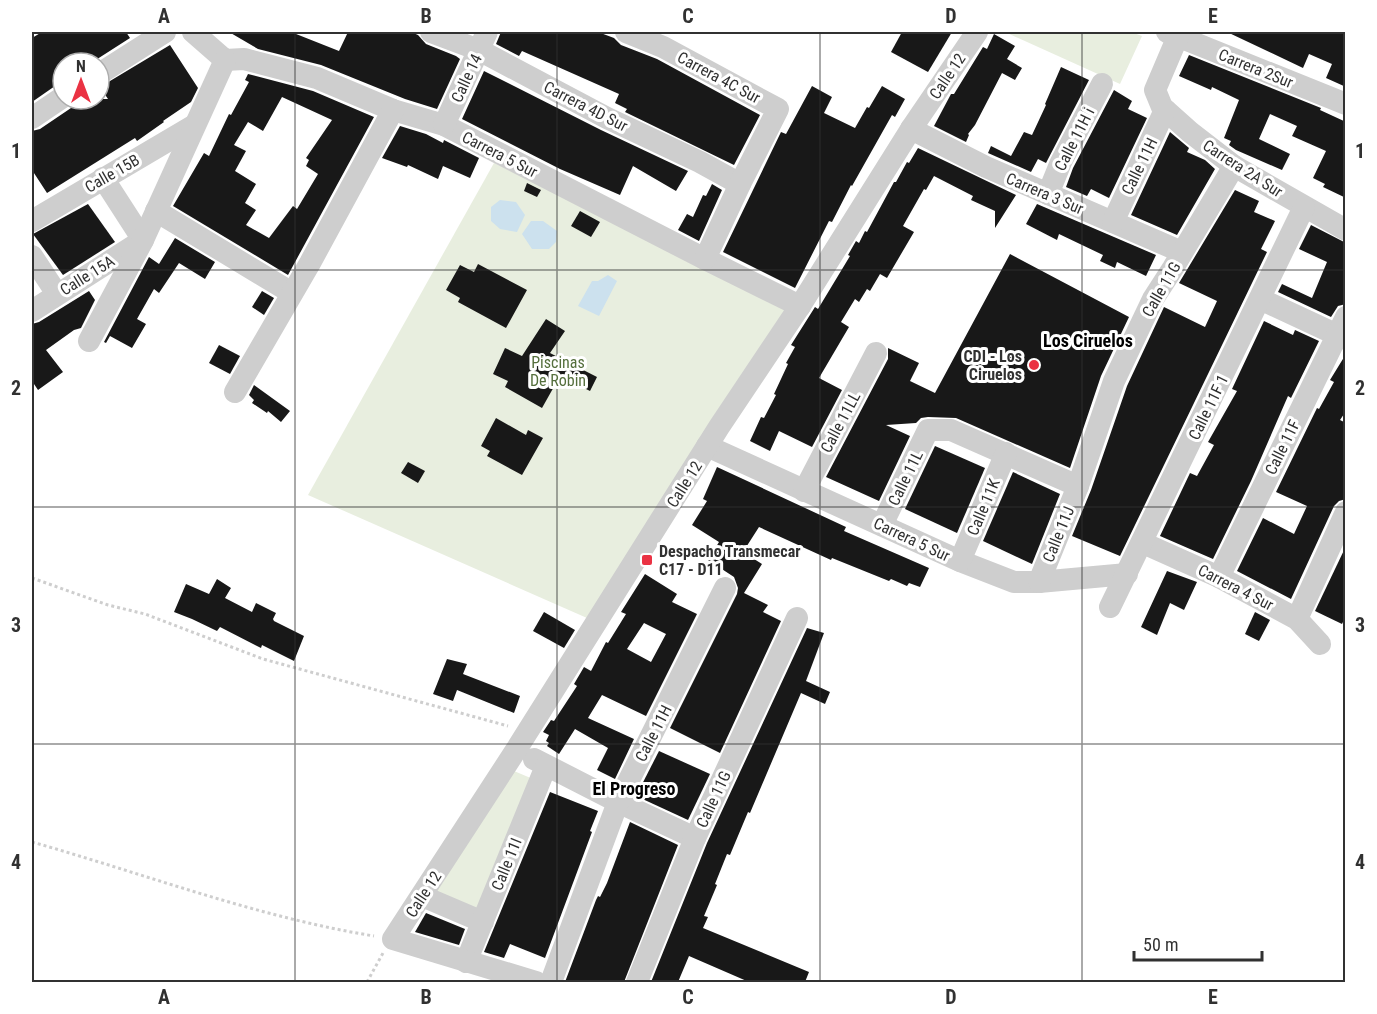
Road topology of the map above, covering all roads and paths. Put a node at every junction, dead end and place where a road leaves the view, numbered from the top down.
1 (165, 32) edge
2 (193, 32) edge
3 (431, 32) edge
4 (626, 32) edge
5 (977, 32) edge
6 (1173, 34) edge
7 (1203, 38) edge
8 (483, 41) edge
9 (225, 60) junction
10 (111, 66) edge
11 (1102, 84) dead end
12 (1160, 100) junction
13 (1346, 104) edge
14 (51, 105) edge
15 (393, 110) junction
16 (32, 118) edge
17 (444, 124) junction
18 (193, 126) junction
19 (911, 129) junction
20 (1234, 166) junction
21 (104, 178) junction
22 (740, 184) junction
23 (1048, 194) junction
24 (1304, 207) junction
25 (156, 211) junction
26 (32, 221) edge
27 (1113, 222) junction
28 (1346, 230) edge
29 (143, 240) junction
30 (1182, 252) junction
31 (32, 256) edge
32 (705, 259) junction
33 (292, 293) junction
34 (57, 294) junction
35 (1260, 298) junction
36 (800, 306) junction
37 (32, 311) edge
38 (1343, 330) edge
39 (89, 341) dead end
40 (876, 354) dead end
41 (235, 392) dead end
42 (707, 446) junction
43 (1006, 453) junction
44 (1078, 486) junction
45 (804, 491) junction
46 (1346, 512) edge
47 (882, 525) junction
48 (1143, 543) junction
49 (960, 561) junction
50 (1127, 574) junction
51 (1219, 577) junction
52 (32, 578) edge
53 (1039, 582) junction
54 (725, 588) dead end
55 (1110, 607) dead end
56 (797, 618) dead end
57 (1297, 619) junction
58 (1320, 644) dead end
59 (522, 741) junction
60 (546, 766) junction
61 (618, 802) junction
62 (695, 838) junction
63 (32, 843) edge
64 (422, 896) junction
65 (483, 922) junction
66 (393, 939) junction
67 (466, 962) junction
68 (367, 982) edge
69 (536, 982) edge
70 (551, 982) edge
71 (637, 982) edge

1 - 10 street
2 - 9 street
3 - 8 street, Carrera 4D Sur
4 - 22 street, Carrera 4C Sur
5 - 19 street, Calle 12
6 - 7 street, Carrera 2Sur
6 - 12 street, Calle 11H
7 - 13 street, Carrera 2Sur
8 - 17 street, Calle 14
8 - 22 street, Carrera 4D Sur
9 - 15 street, Carrera 5 Sur
9 - 18 street
11 - 23 street, Calle 11H i
12 - 20 street, Carrera 2A Sur
12 - 27 street, Calle 11H
14 - 16 street
15 - 17 street, Carrera 5 Sur
15 - 33 street
17 - 32 street, Carrera 5 Sur
18 - 21 street, Calle 15B
18 - 25 street
19 - 23 street, Carrera 3 Sur
19 - 36 street, Calle 12
20 - 24 street, Carrera 2A Sur
20 - 30 street, Calle 11G
21 - 26 street, Calle 15B
21 - 29 street
22 - 32 street
23 - 27 street, Carrera 3 Sur
24 - 28 street, Carrera 2A Sur
24 - 35 street, Calle 11F 1
25 - 29 street
25 - 33 street
27 - 30 street, Carrera 3 Sur
29 - 34 street, Calle 15A
29 - 39 street
30 - 44 street, Calle 11G
31 - 34 street
32 - 36 street, Carrera 5 Sur
33 - 41 street
34 - 37 street, Calle 15A
35 - 38 street
35 - 48 street, Calle 11F 1
36 - 42 street, Calle 12
38 - 51 street, Calle 11F
40 - 45 street, Calle 11LL
42 - 45 street, Carrera 5 Sur
42 - 59 street, Calle 12
43 - 44 street
43 - 47 street, Calle 11L
43 - 49 street, Calle 11K
44 - 53 street, Calle 11J
45 - 47 street, Carrera 5 Sur
46 - 57 street
47 - 49 street, Carrera 5 Sur
48 - 50 street, Calle 11F 1
48 - 51 street, Carrera 4 Sur
49 - 53 street, Carrera 5 Sur
50 - 53 street, Carrera 5 Sur
50 - 55 street, Calle 11F 1
51 - 57 street, Carrera 4 Sur
52 - 59 path
54 - 61 street, Calle 11H
56 - 62 street, Calle 11G
57 - 58 street, Carrera 4 Sur
59 - 60 street
59 - 64 street, Calle 12
60 - 61 street
60 - 65 street, Calle 11I
61 - 62 street
61 - 70 street, Calle 11H
62 - 71 street, Calle 11G
63 - 66 path
64 - 65 street
64 - 66 street, Calle 12
65 - 67 street, Calle 11I
66 - 67 street
66 - 68 path
67 - 69 street

